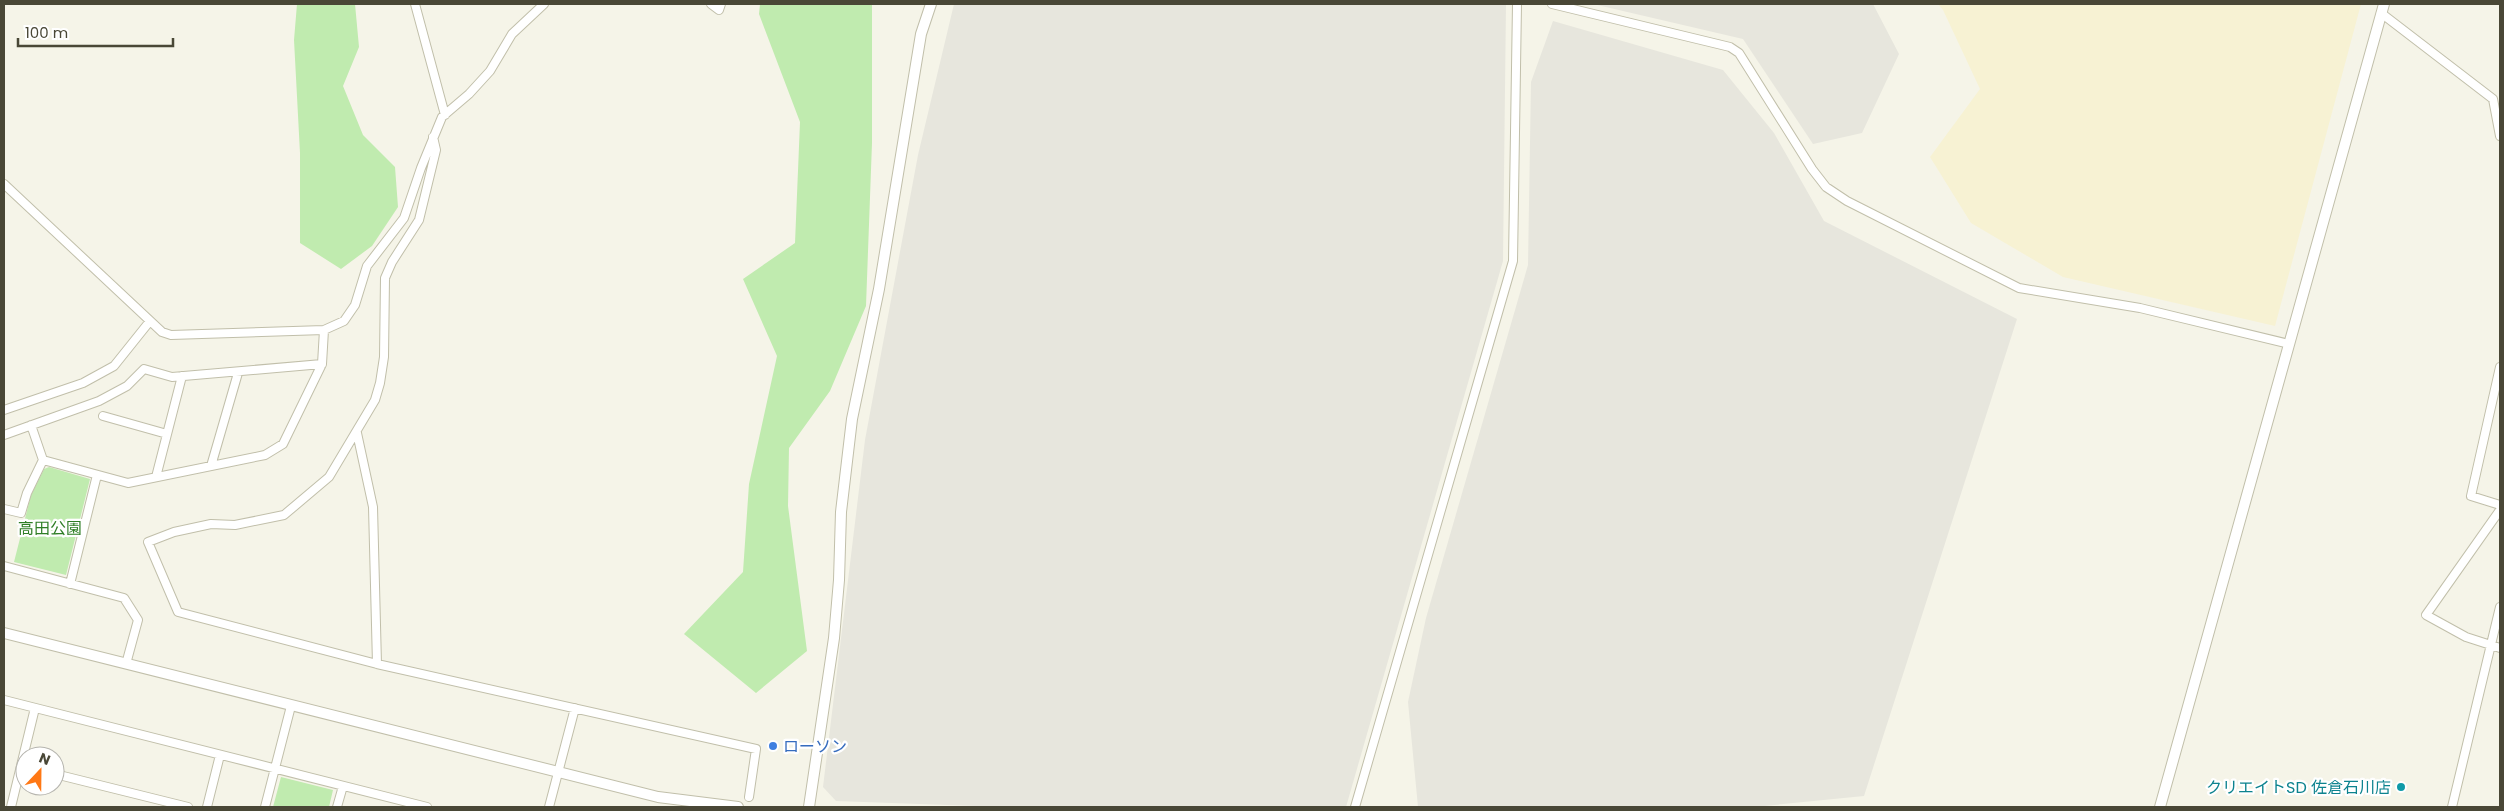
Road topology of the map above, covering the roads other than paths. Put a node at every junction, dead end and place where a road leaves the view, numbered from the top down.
1 (415, 4) edge
2 (544, 4) edge
3 (711, 4) edge
4 (721, 4) edge
5 (931, 4) edge
6 (1517, 4) edge
7 (1552, 4) edge
8 (2383, 8) edge
9 (445, 115) junction
10 (433, 136) junction
11 (2500, 136) edge
12 (4, 184) edge
13 (150, 321) junction
14 (324, 330) junction
15 (2289, 344) junction
16 (322, 364) junction
17 (2500, 367) edge
18 (238, 373) junction
19 (182, 376) junction
20 (4, 410) edge
21 (103, 416) dead end
22 (31, 425) junction
23 (357, 433) junction
24 (167, 434) junction
25 (4, 435) edge
26 (44, 460) junction
27 (212, 466) junction
28 (97, 475) junction
29 (156, 477) junction
30 (2500, 504) edge
31 (4, 509) edge
32 (2500, 510) edge
33 (4, 566) edge
34 (70, 584) junction
35 (2500, 608) edge
36 (4, 633) edge
37 (2491, 645) junction
38 (2500, 648) edge
39 (126, 664) junction
40 (377, 664) junction
41 (4, 700) edge
42 (291, 706) junction
43 (36, 708) junction
44 (575, 708) junction
45 (27, 746) edge
46 (220, 754) junction
47 (275, 768) junction
48 (559, 773) junction
49 (65, 776) edge
50 (343, 786) junction
51 (15, 791) edge
52 (749, 797) dead end
53 (10, 807) edge
54 (188, 807) edge
55 (207, 807) edge
56 (265, 807) edge
57 (337, 807) edge
58 (427, 807) edge
59 (550, 807) edge
60 (738, 807) edge
61 (809, 807) edge
62 (1355, 807) edge
63 (2160, 807) edge
64 (2452, 807) edge

1 - 9 street
2 - 9 street
3 - 4 street
5 - 61 street
6 - 62 street
7 - 15 street
8 - 11 street
8 - 15 street
9 - 10 street
10 - 14 street
10 - 23 street
12 - 13 street
13 - 14 street
13 - 20 street
14 - 16 street
15 - 63 street
16 - 18 street
16 - 27 street
17 - 30 street
18 - 19 street
18 - 27 street
19 - 22 street
19 - 24 street
21 - 24 street
22 - 25 street
22 - 26 street
23 - 40 street
23 - 40 street
24 - 29 street
26 - 28 street
26 - 31 street
27 - 29 street
28 - 29 street
28 - 34 street
32 - 37 street
33 - 34 street
34 - 39 street
35 - 37 street
36 - 39 street
37 - 38 street
37 - 64 street
39 - 42 street
40 - 44 street
41 - 43 street
42 - 47 street
42 - 48 street
43 - 45 street
43 - 46 street
44 - 48 street
44 - 52 street
46 - 47 street
46 - 55 street
47 - 50 street
47 - 56 street
48 - 59 street
48 - 60 street
49 - 54 street
50 - 57 street
50 - 58 street
51 - 53 street

